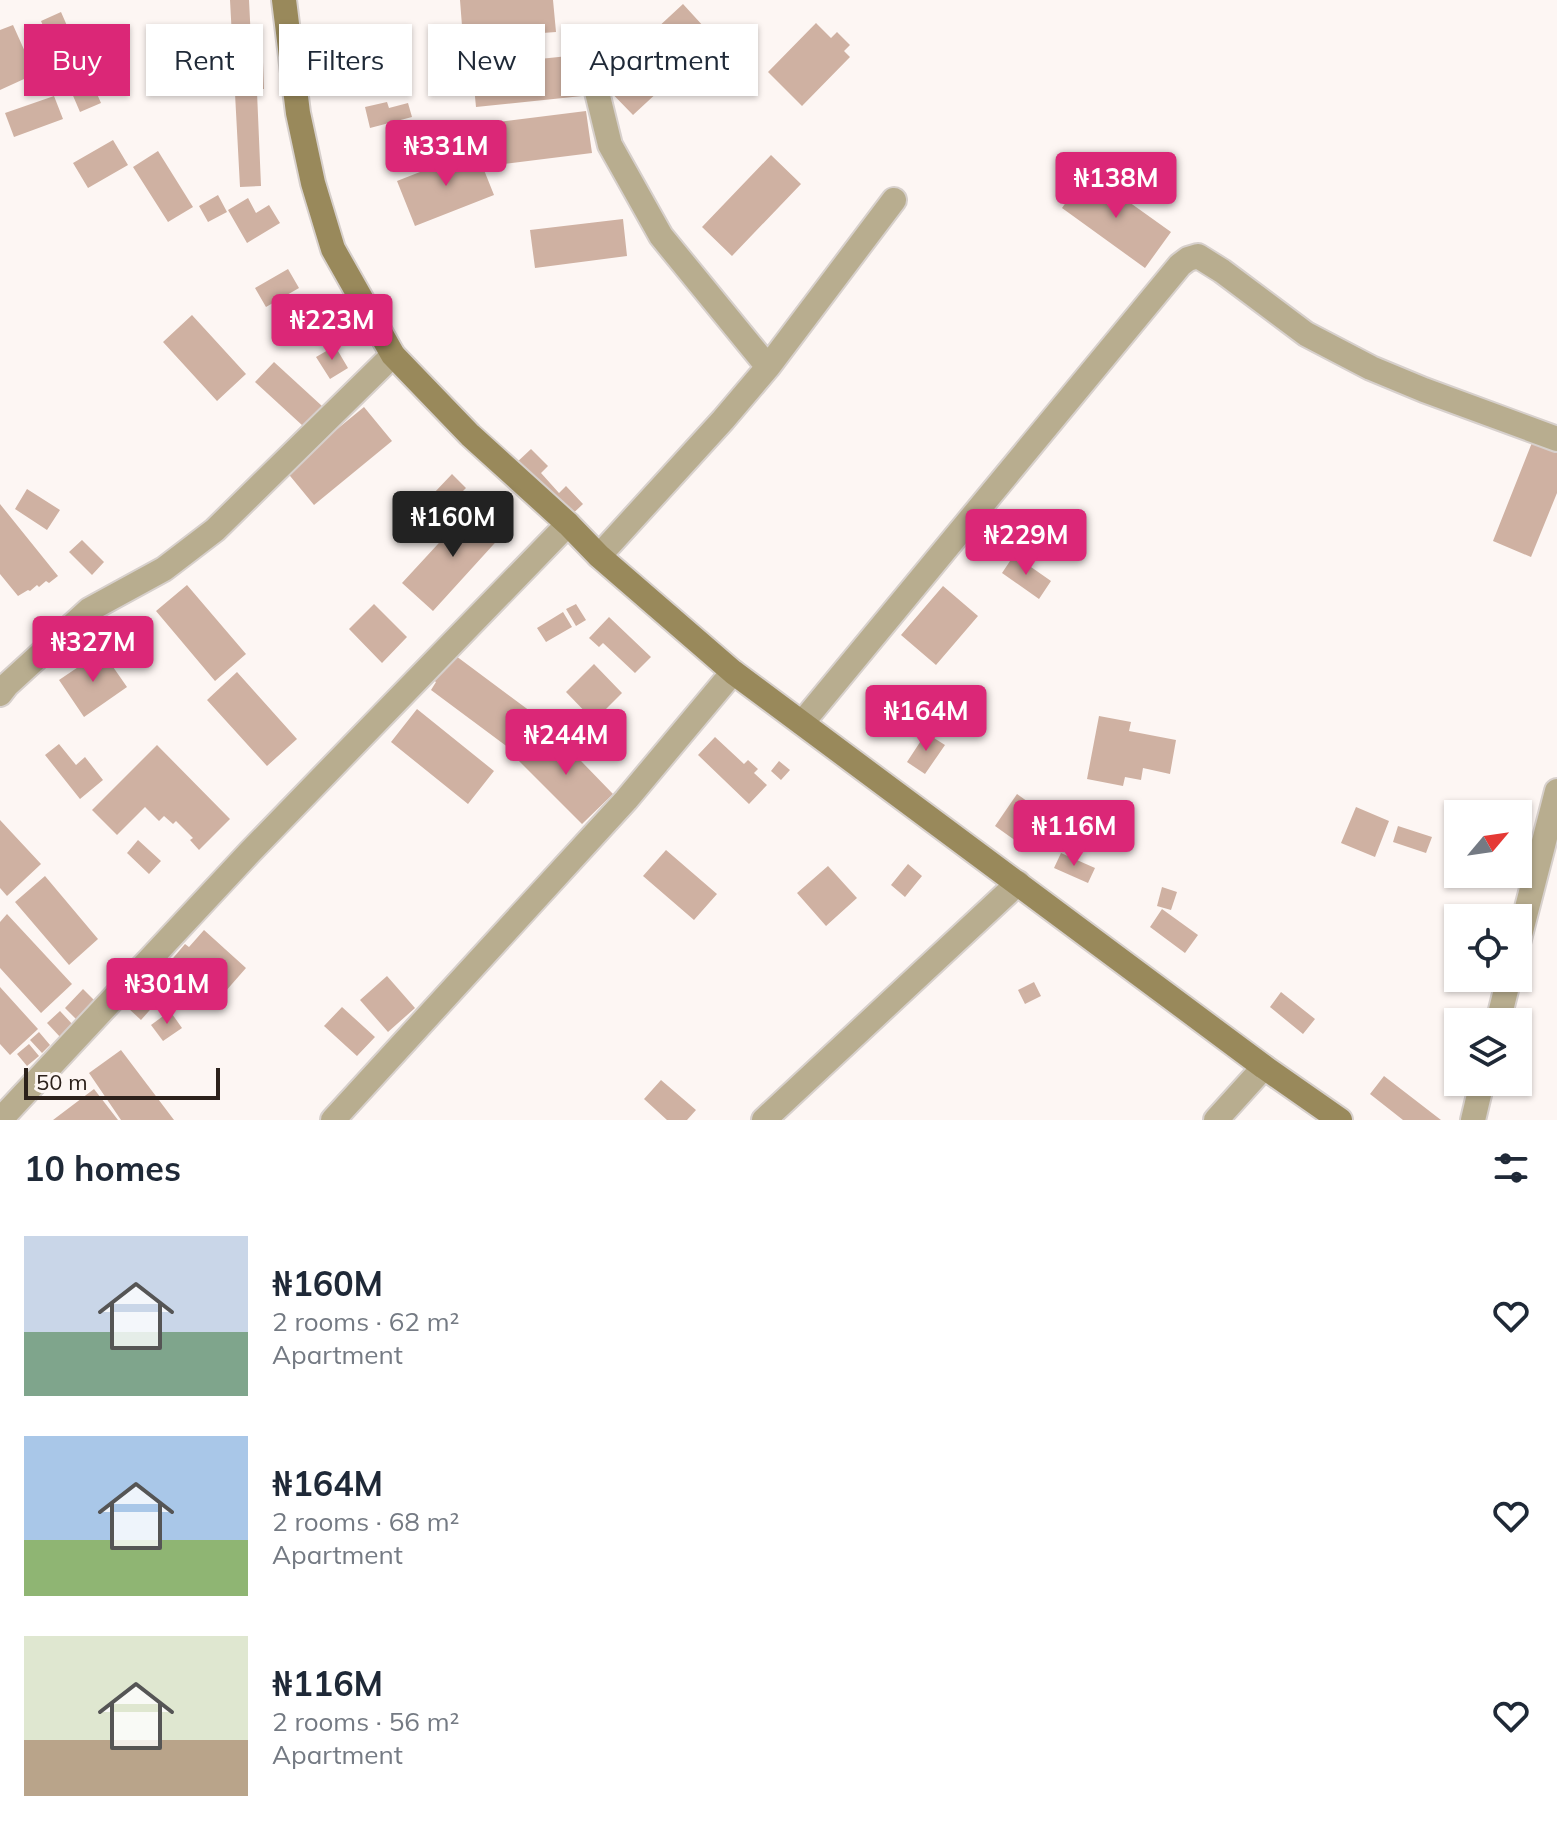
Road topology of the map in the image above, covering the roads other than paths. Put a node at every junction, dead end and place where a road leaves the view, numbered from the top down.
1 (284, 0) edge
2 (598, 96) edge
3 (894, 200) dead end
4 (393, 355) junction
5 (768, 367) junction
6 (1557, 439) edge
7 (568, 524) junction
8 (599, 556) junction
9 (733, 672) junction
10 (0, 694) edge
11 (802, 723) junction
12 (1557, 791) edge
13 (1018, 883) junction
14 (1528, 904) edge
15 (1264, 1067) junction
16 (1479, 1096) edge
17 (0, 1120) edge
18 (333, 1120) edge
19 (764, 1120) edge
20 (1216, 1120) edge
21 (1340, 1120) edge
22 (1473, 1120) edge

1 - 4 street
2 - 5 street
3 - 5 street
4 - 7 street
4 - 10 street
5 - 8 street
6 - 11 street
7 - 8 street
7 - 17 street
8 - 9 street
9 - 11 street
9 - 18 street
11 - 13 street
12 - 14 street
13 - 15 street
13 - 19 street
15 - 20 street
15 - 21 street
16 - 22 street

